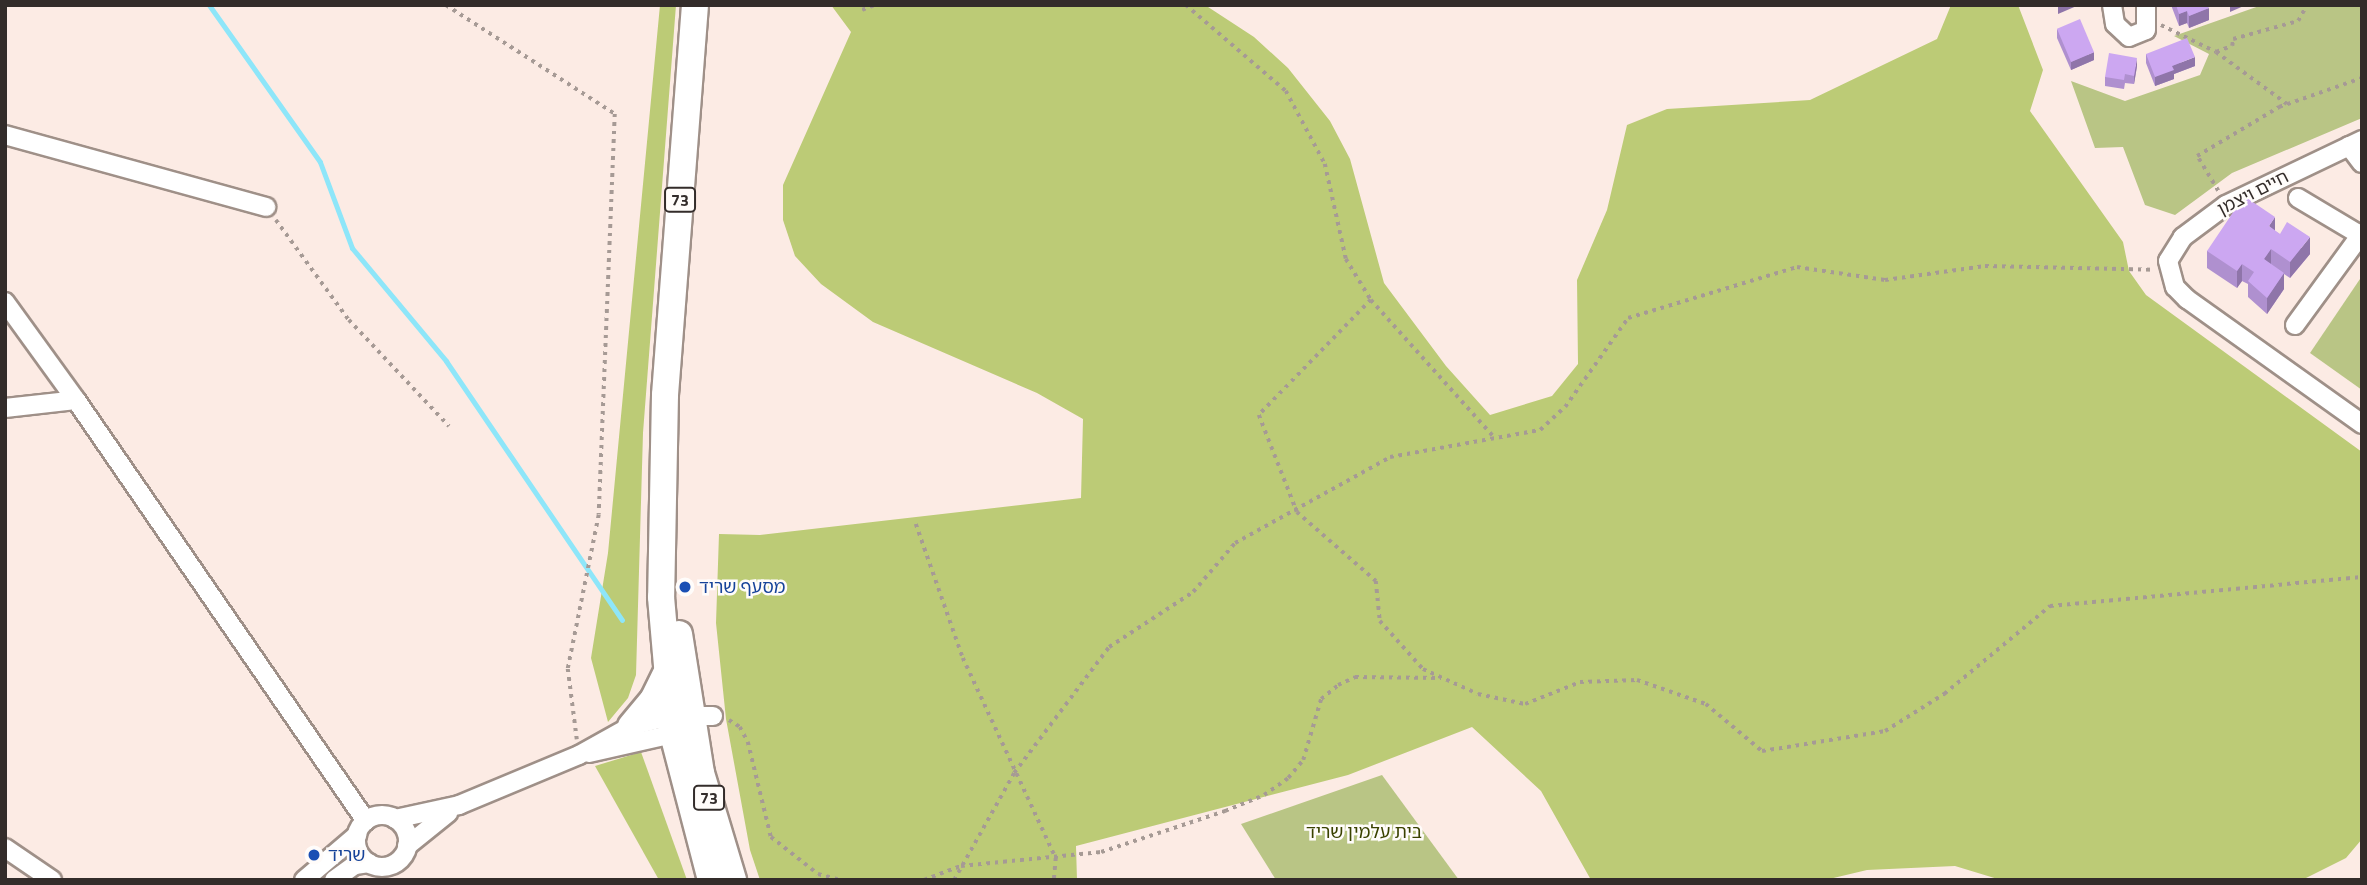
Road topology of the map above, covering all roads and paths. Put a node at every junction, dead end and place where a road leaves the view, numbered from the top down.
1 (446, 5) edge
2 (695, 5) edge
3 (876, 5) edge
4 (1185, 5) edge
5 (2112, 5) edge
6 (2307, 5) edge
7 (862, 10) dead end
8 (2148, 12) edge
9 (2216, 52) junction
10 (2362, 78) edge
11 (2287, 104) junction
12 (5, 135) edge
13 (2355, 143) edge
14 (2362, 163) edge
15 (2298, 198) dead end
16 (2226, 205) junction
17 (266, 207) joint
18 (2361, 234) edge
19 (2168, 270) junction
20 (1371, 300) junction
21 (5, 302) edge
22 (2295, 325) dead end
23 (665, 395) junction
24 (76, 400) junction
25 (5, 408) edge
26 (2362, 424) edge
27 (449, 426) dead end
28 (1495, 438) junction
29 (1297, 512) junction
30 (916, 524) dead end
31 (2362, 577) edge
32 (665, 675) junction
33 (1443, 678) junction
34 (686, 720) junction
35 (631, 726) junction
36 (579, 755) junction
37 (1014, 774) junction
38 (459, 805) junction
39 (395, 819) junction
40 (361, 828) junction
41 (407, 846) junction
42 (5, 848) edge
43 (1056, 858) junction
44 (369, 863) junction
45 (961, 866) junction
46 (52, 880) edge
47 (304, 880) edge
48 (334, 880) edge
49 (711, 880) edge
50 (733, 880) edge
51 (841, 880) edge
52 (924, 880) edge
53 (954, 880) edge
54 (1054, 880) edge

1 - 36 path
2 - 23 highway, 73
3 - 7 path
4 - 20 path
5 - 8 street
6 - 9 path
8 - 9 path
9 - 11 path
10 - 11 path
11 - 16 path
12 - 17 street
13 - 14 street
13 - 16 street, חיים ויצמן
15 - 18 street
16 - 19 street, חיים ויצמן
17 - 27 path
18 - 22 street
19 - 26 street
19 - 28 path
20 - 28 path
20 - 29 path
21 - 24 street
23 - 32 highway, 73
23 - 34 highway, 73
24 - 25 street
24 - 40 street
28 - 29 path
29 - 33 path
29 - 37 path
30 - 37 path
31 - 33 path
32 - 34 highway, 73
32 - 35 highway
33 - 43 path
34 - 35 street
34 - 36 street
34 - 49 highway, 73
34 - 50 highway, 73
34 - 51 path
35 - 36 street
36 - 38 street
37 - 43 path
37 - 45 path
38 - 39 street
38 - 41 street
39 - 40 street
39 - 41 street
40 - 44 street
40 - 47 street
41 - 44 street
42 - 46 street
43 - 45 path
43 - 54 path
44 - 48 street
45 - 52 path
45 - 53 path

